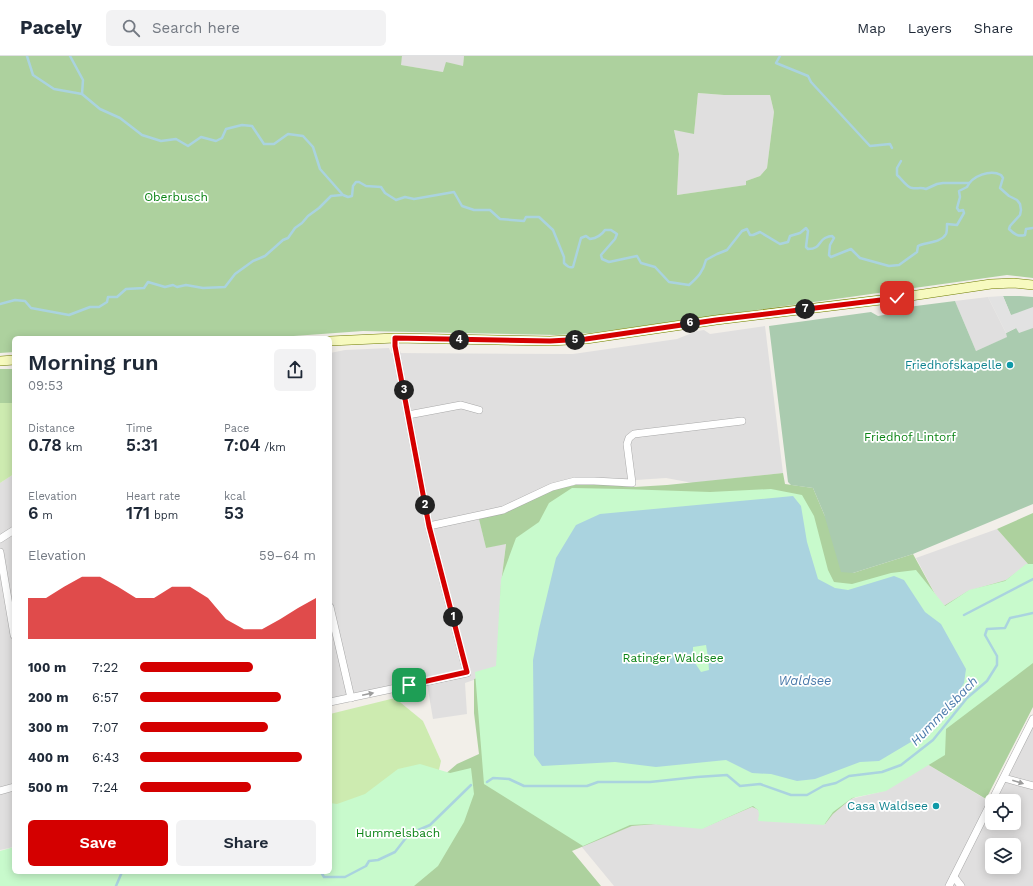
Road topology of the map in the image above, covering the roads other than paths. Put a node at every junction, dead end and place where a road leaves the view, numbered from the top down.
1 (1033, 285) edge
2 (395, 338) junction
3 (332, 341) edge
4 (12, 360) edge
5 (0, 361) edge
6 (479, 410) dead end
7 (408, 415) junction
8 (742, 421) dead end
9 (429, 526) junction
10 (12, 531) edge
11 (0, 539) edge
12 (0, 552) edge
13 (332, 616) edge
14 (12, 623) edge
15 (351, 698) junction
16 (332, 702) edge
17 (1033, 719) edge
18 (1004, 778) junction
19 (1033, 786) edge
20 (12, 788) edge
21 (0, 791) edge
22 (954, 877) junction
23 (949, 886) edge
24 (961, 886) edge

1 - 2 main road
2 - 3 main road
2 - 7 street
4 - 5 main road
6 - 7 street
7 - 9 street
8 - 9 street
15 -> 9 street
10 - 11 street
12 - 14 street
13 - 15 street
15 - 16 street
17 - 18 street
18 -> 19 street
18 - 22 street
20 - 21 street
22 - 23 street
22 - 24 street

